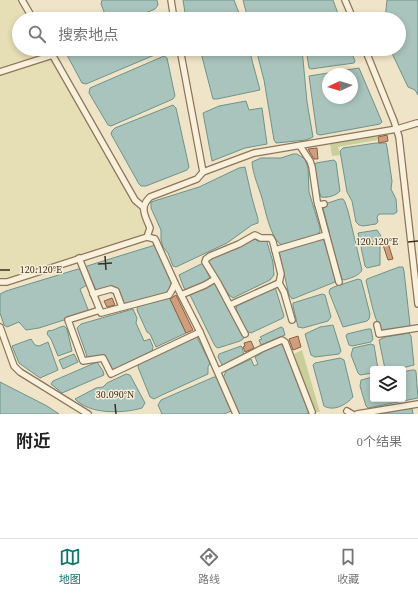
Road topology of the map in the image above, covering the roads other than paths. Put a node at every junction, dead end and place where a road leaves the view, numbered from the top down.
1 (22, 0) edge
2 (171, 0) edge
3 (345, 0) edge
4 (29, 12) edge
5 (173, 12) edge
6 (349, 12) edge
7 (50, 56) edge
8 (54, 56) edge
9 (181, 56) edge
10 (368, 56) edge
11 (0, 72) edge
12 (417, 123) edge
13 (397, 129) junction
14 (300, 146) junction
15 (203, 172) junction
16 (143, 207) junction
17 (326, 235) junction
18 (147, 237) junction
19 (275, 250) junction
20 (79, 258) junction
21 (215, 279) junction
22 (0, 282) edge
23 (339, 282) dead end
24 (175, 283) junction
25 (279, 283) junction
26 (94, 294) junction
27 (181, 295) junction
28 (418, 304) edge
29 (230, 305) junction
30 (122, 308) junction
31 (100, 310) junction
32 (292, 320) dead end
33 (376, 325) dead end
34 (0, 327) edge
35 (418, 328) edge
36 (200, 332) junction
37 (245, 334) dead end
38 (218, 371) junction
39 (418, 404) edge
40 (312, 412) dead end
41 (88, 414) edge
42 (236, 414) edge
43 (357, 414) edge

1 - 4 street
2 - 5 street
3 - 6 street
7 - 11 street
8 - 16 street
9 - 15 street
10 - 13 street
12 - 13 street
13 - 14 street
13 - 28 street
14 - 15 street
14 - 17 street
15 - 16 street
16 - 18 street
17 - 19 street
17 - 23 street
18 - 20 street
18 - 24 street
19 - 21 street
19 - 25 street
20 - 22 street
20 - 26 street
21 - 27 street
21 - 29 street
24 - 27 street
24 - 30 street
25 - 29 street
25 - 32 street
26 - 30 street
26 - 31 street
27 - 36 street
29 - 37 street
30 - 31 street
31 - 36 street
33 - 35 street
34 - 41 street
36 - 38 street
38 - 40 street
38 - 42 street
39 - 43 street

